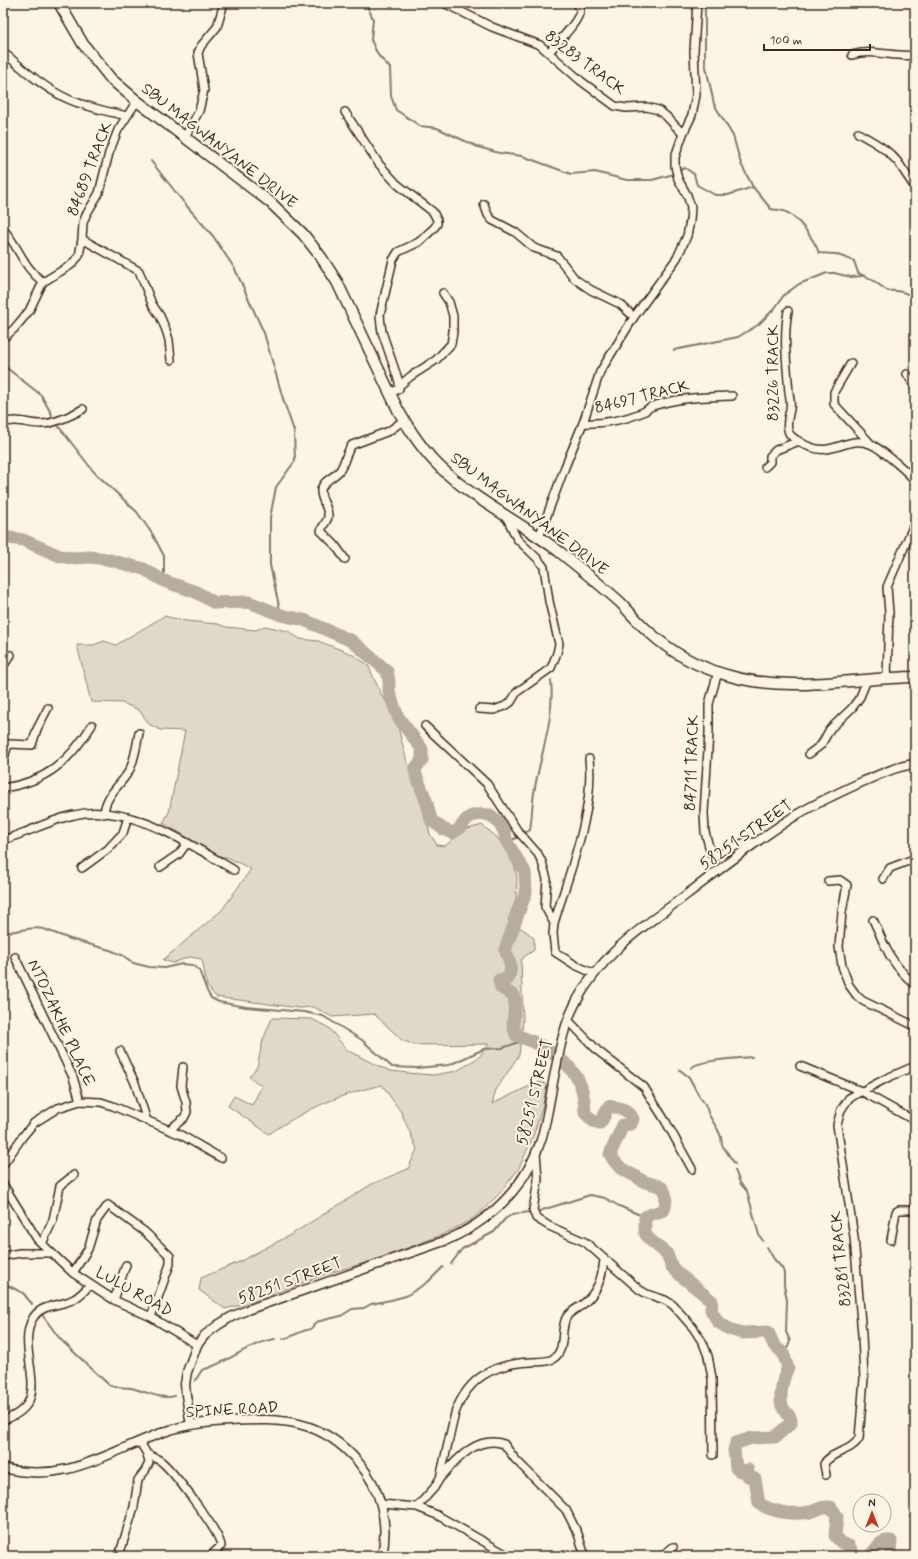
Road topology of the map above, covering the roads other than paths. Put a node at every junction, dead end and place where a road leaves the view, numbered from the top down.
1 (59, 3) edge
2 (224, 3) edge
3 (444, 3) edge
4 (576, 3) edge
5 (698, 3) edge
6 (3, 52) edge
7 (549, 52) junction
8 (852, 55) dead end
9 (915, 55) edge
10 (137, 102) junction
11 (345, 112) dead end
12 (126, 116) junction
13 (858, 133) dead end
14 (682, 134) junction
15 (185, 137) junction
16 (915, 187) edge
17 (484, 204) dead end
18 (3, 229) edge
19 (82, 239) junction
20 (43, 282) junction
21 (444, 293) dead end
22 (788, 311) dead end
23 (634, 318) junction
24 (3, 337) edge
25 (171, 360) dead end
26 (851, 363) dead end
27 (907, 374) dead end
28 (399, 386) junction
29 (915, 388) edge
30 (390, 394) junction
31 (732, 396) dead end
32 (83, 409) dead end
33 (404, 420) junction
34 (3, 423) edge
35 (583, 423) junction
36 (799, 441) junction
37 (871, 444) junction
38 (765, 467) dead end
39 (915, 480) edge
40 (506, 515) junction
41 (915, 522) edge
42 (539, 538) junction
43 (345, 559) dead end
44 (11, 655) dead end
45 (3, 666) edge
46 (718, 672) junction
47 (915, 677) edge
48 (887, 678) junction
49 (867, 680) junction
50 (48, 708) dead end
51 (479, 709) dead end
52 (92, 725) dead end
53 (424, 726) dead end
54 (139, 733) dead end
55 (809, 754) dead end
56 (589, 758) dead end
57 (3, 762) edge
58 (915, 764) edge
59 (3, 788) edge
60 (104, 814) junction
61 (128, 817) junction
62 (3, 840) edge
63 (188, 843) junction
64 (756, 843) junction
65 (915, 856) edge
66 (160, 867) dead end
67 (82, 868) dead end
68 (234, 870) dead end
69 (883, 878) dead end
70 (828, 881) dead end
71 (873, 920) dead end
72 (554, 923) junction
73 (15, 957) dead end
74 (595, 974) junction
75 (915, 985) edge
76 (568, 1020) junction
77 (915, 1026) edge
78 (120, 1051) dead end
79 (800, 1066) dead end
80 (915, 1066) edge
81 (184, 1068) dead end
82 (861, 1091) junction
83 (80, 1101) junction
84 (147, 1121) junction
85 (915, 1121) edge
86 (169, 1130) junction
87 (536, 1151) junction
88 (221, 1158) dead end
89 (3, 1165) edge
90 (692, 1170) dead end
91 (74, 1175) dead end
92 (3, 1184) edge
93 (915, 1210) edge
94 (891, 1240) dead end
95 (42, 1244) junction
96 (51, 1253) junction
97 (3, 1256) edge
98 (604, 1260) junction
99 (126, 1266) dead end
100 (73, 1273) junction
101 (90, 1286) junction
102 (114, 1300) junction
103 (152, 1317) junction
104 (197, 1345) junction
105 (3, 1420) edge
106 (191, 1425) junction
107 (140, 1442) junction
108 (147, 1454) junction
109 (713, 1456) dead end
110 (3, 1468) edge
111 (826, 1475) dead end
112 (440, 1478) junction
113 (381, 1504) junction
114 (417, 1507) junction
115 (673, 1547) dead end
116 (119, 1556) edge
117 (210, 1556) edge
118 (382, 1556) edge
119 (509, 1556) edge
120 (586, 1556) edge
121 (662, 1556) edge

1 - 10 main road, SBU MAGWANYANE DRIVE
2 - 15 street
3 - 7 street, 83283 TRACK
4 - 7 street
5 - 14 street
6 - 12 street
7 - 14 street, 83283 TRACK
8 - 9 street
10 - 12 street, 84689 TRACK
10 - 15 main road, SBU MAGWANYANE DRIVE
11 - 28 street
12 - 19 street, 84689 TRACK
13 - 16 street
14 - 23 street
15 - 30 main road, SBU MAGWANYANE DRIVE
17 - 23 street
18 - 20 street
19 - 20 street, 84689 TRACK
19 - 25 street
20 - 24 street
21 - 28 street
22 - 36 street, 83226 TRACK
23 - 35 street
26 - 37 street
27 - 29 street
28 - 30 street
30 - 33 main road, SBU MAGWANYANE DRIVE
31 - 35 street, 84697 TRACK
32 - 34 street
33 - 40 main road, SBU MAGWANYANE DRIVE
33 - 43 street
35 - 42 street
36 - 37 street, 83226 TRACK
36 - 38 street
37 - 39 street
40 - 42 main road, SBU MAGWANYANE DRIVE
40 - 51 street
41 - 48 street
42 - 46 main road, SBU MAGWANYANE DRIVE
44 - 45 street
46 - 49 main road, SBU MAGWANYANE DRIVE
46 - 64 street, 84711 TRACK
47 - 48 main road, SBU MAGWANYANE DRIVE
48 - 49 main road, SBU MAGWANYANE DRIVE
49 - 55 street
50 - 57 street
52 - 59 street
53 - 72 street
54 - 60 street
56 - 72 street
58 - 64 street, 58251 STREET
60 - 61 street
60 - 62 street
61 - 63 street
61 - 67 street
63 - 66 street
63 - 68 street
64 - 74 street, 58251 STREET
65 - 69 street
70 - 77 street
71 - 75 street
72 - 74 street
73 - 83 street, NTOZAKHE PLACE
74 - 76 street, 58251 STREET
76 - 87 street, 58251 STREET
76 - 90 street
78 - 84 street
79 - 82 street
80 - 82 street, 83281 TRACK
81 - 86 street
82 - 85 street
82 - 111 street, 83281 TRACK
83 - 84 street
83 - 89 street
84 - 86 street
86 - 88 street
87 - 98 street
87 - 104 street, 58251 STREET
91 - 95 street
92 - 95 street, LULU ROAD
93 - 94 street
95 - 96 street, LULU ROAD
96 - 97 street
96 - 100 street, LULU ROAD
98 - 109 street
98 - 112 street
99 - 102 street
100 - 101 street, LULU ROAD
100 - 103 street
101 - 102 street, LULU ROAD
101 - 105 street
102 - 103 street, LULU ROAD
103 - 104 street, LULU ROAD
104 - 106 street, 58251 STREET
106 - 107 street, SPINE ROAD
106 - 113 street, SPINE ROAD
107 - 108 street
107 - 110 street, SPINE ROAD
108 - 116 street
108 - 117 street
112 - 114 street
112 - 120 street
113 - 114 street
113 - 118 street, SPINE ROAD
114 - 119 street
115 - 121 street

